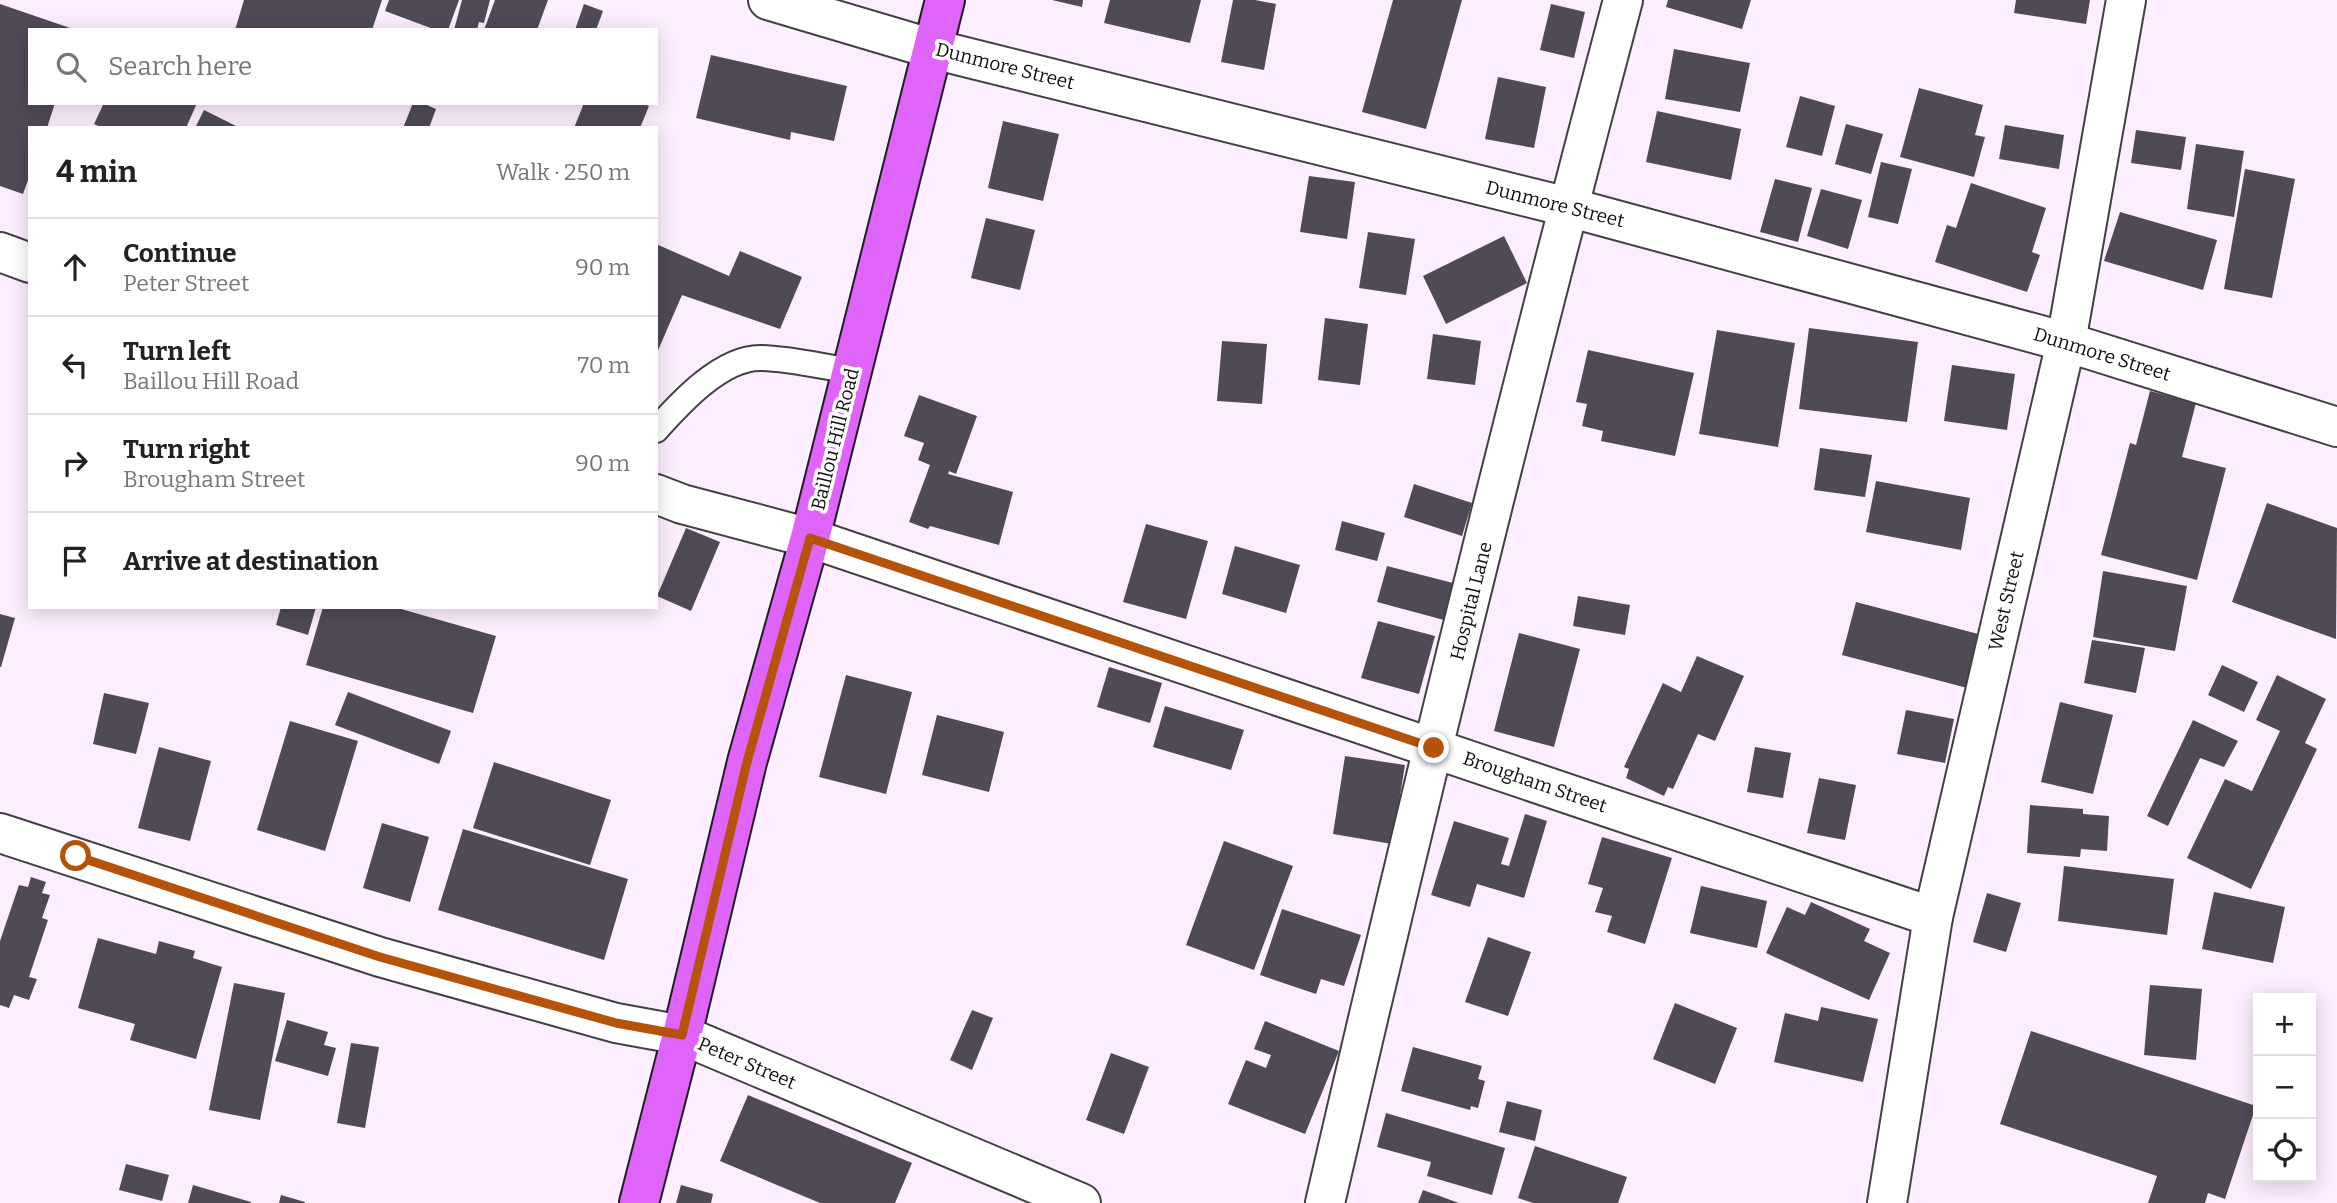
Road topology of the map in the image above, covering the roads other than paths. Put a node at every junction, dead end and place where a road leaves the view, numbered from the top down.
1 (768, 0) edge
2 (945, 0) edge
3 (1623, 0) edge
4 (2126, 0) edge
5 (933, 49) junction
6 (1568, 207) junction
7 (0, 252) edge
8 (28, 262) edge
9 (2066, 342) junction
10 (852, 370) junction
11 (2337, 427) edge
12 (658, 428) edge
13 (658, 496) edge
14 (810, 538) junction
15 (1434, 748) junction
16 (0, 833) edge
17 (1933, 917) junction
18 (682, 1035) junction
19 (639, 1203) edge
20 (1081, 1203) edge
21 (1325, 1203) edge
22 (1887, 1203) edge

1 - 5 street, Dunmore Street
2 - 5 main road, Baillou Hill Road
3 - 6 street, Hospital Lane
4 - 9 street, West Street
5 - 6 street, Dunmore Street
5 - 10 main road, Baillou Hill Road
6 - 9 street, Dunmore Street
6 - 15 street, Hospital Lane
7 - 8 street
9 - 11 street, Dunmore Street
9 - 17 street, West Street
10 - 12 lane
10 - 14 main road, Baillou Hill Road
13 - 14 street, Brougham Street
14 - 15 street, Brougham Street
14 - 18 main road, Baillou Hill Road
15 - 17 street, Brougham Street
15 - 21 street, Hospital Lane
16 - 18 street, Peter Street
17 - 22 street, West Street
18 - 19 main road, Baillou Hill Road
18 - 20 street, Peter Street

